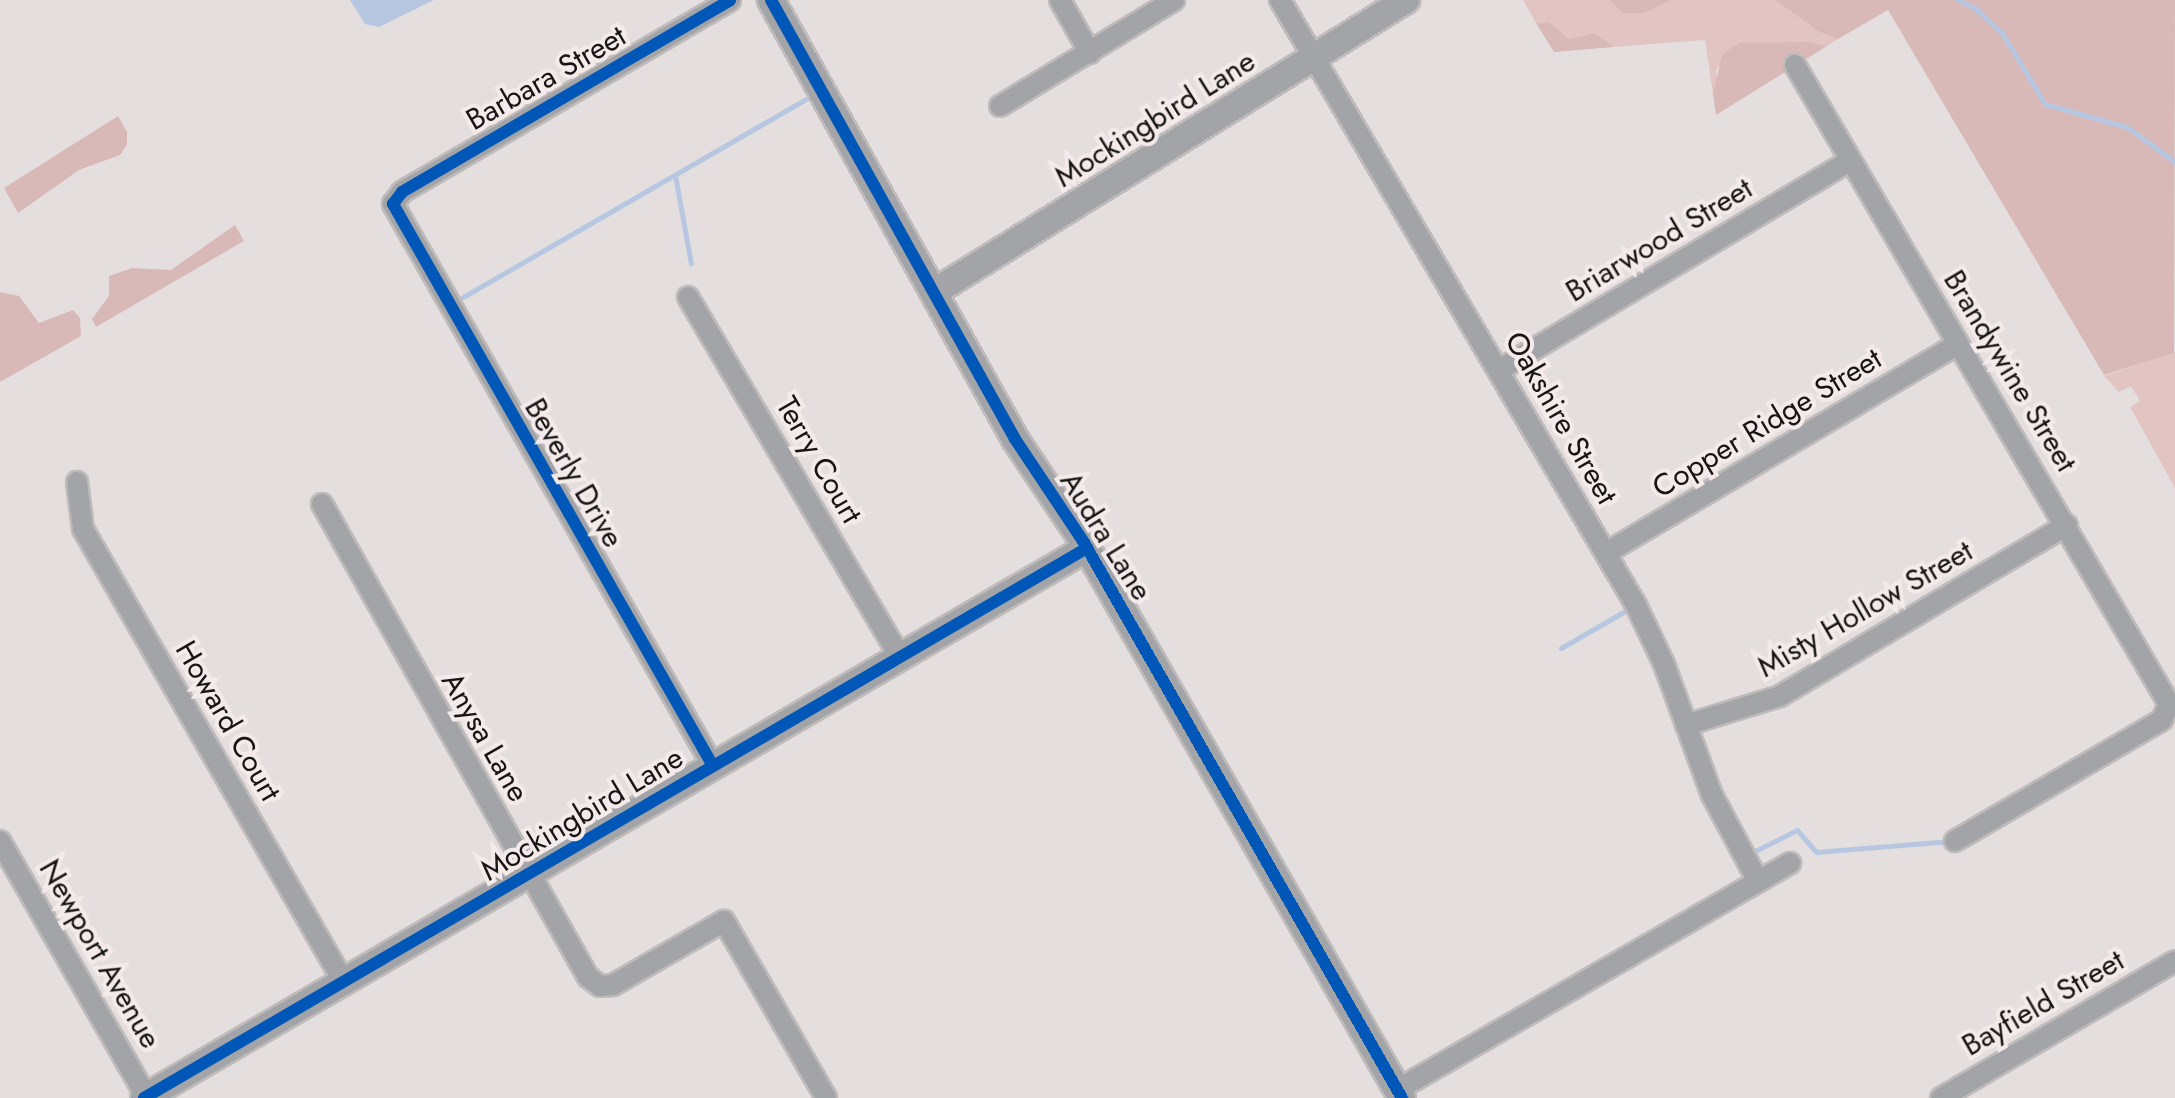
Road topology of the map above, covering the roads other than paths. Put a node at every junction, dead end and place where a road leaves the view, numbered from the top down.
1 (730, 0) edge
2 (771, 0) edge
3 (1060, 0) edge
4 (1174, 0) edge
5 (1280, 0) edge
6 (1406, 0) edge
7 (1090, 53) junction
8 (1314, 58) junction
9 (1795, 65) dead end
10 (1000, 106) dead end
11 (1850, 161) junction
12 (393, 204) joint
13 (936, 291) junction
14 (688, 297) dead end
15 (1958, 344) junction
16 (1499, 370) junction
17 (77, 482) dead end
18 (322, 504) dead end
19 (2067, 525) junction
20 (1087, 548) junction
21 (1606, 553) junction
22 (898, 654) junction
23 (1686, 725) junction
24 (713, 766) junction
25 (0, 841) edge
26 (1955, 841) dead end
27 (1790, 863) dead end
28 (529, 877) junction
29 (1758, 881) junction
30 (2175, 961) edge
31 (345, 984) junction
32 (1400, 1094) edge
33 (146, 1098) edge
34 (826, 1098) edge
35 (1941, 1098) edge

1 - 12 street, Barbara Street
2 - 13 street, Audra Lane
3 - 7 street
4 - 7 street
5 - 8 street, Oakshire Street
6 - 8 street, Mockingbird Lane
7 - 10 street
8 - 13 street, Mockingbird Lane
8 - 16 street, Oakshire Street
9 - 11 street, Brandywine Street
11 - 15 street, Brandywine Street
11 - 16 street, Briarwood Street
12 - 24 street, Beverly Drive
13 - 20 street, Audra Lane
14 - 22 street, Terry Court
15 - 19 street, Brandywine Street
15 - 21 street, Copper Ridge Street
16 - 21 street, Oakshire Street
17 - 31 street, Howard Court
18 - 28 street, Anysa Lane
19 - 23 street, Misty Hollow Street
19 - 26 street, Brandywine Street
20 - 22 street, Mockingbird Lane
20 - 32 street, Audra Lane
21 - 23 street, Oakshire Street
22 - 24 street, Mockingbird Lane
23 - 29 street, Oakshire Street
24 - 28 street, Mockingbird Lane
25 - 33 street, Newport Avenue
27 - 29 street, Audra Lane
28 - 31 street, Mockingbird Lane
28 - 34 street, Anysa Lane
29 - 32 street, Audra Lane
30 - 35 street, Bayfield Street
31 - 33 street, Mockingbird Lane

